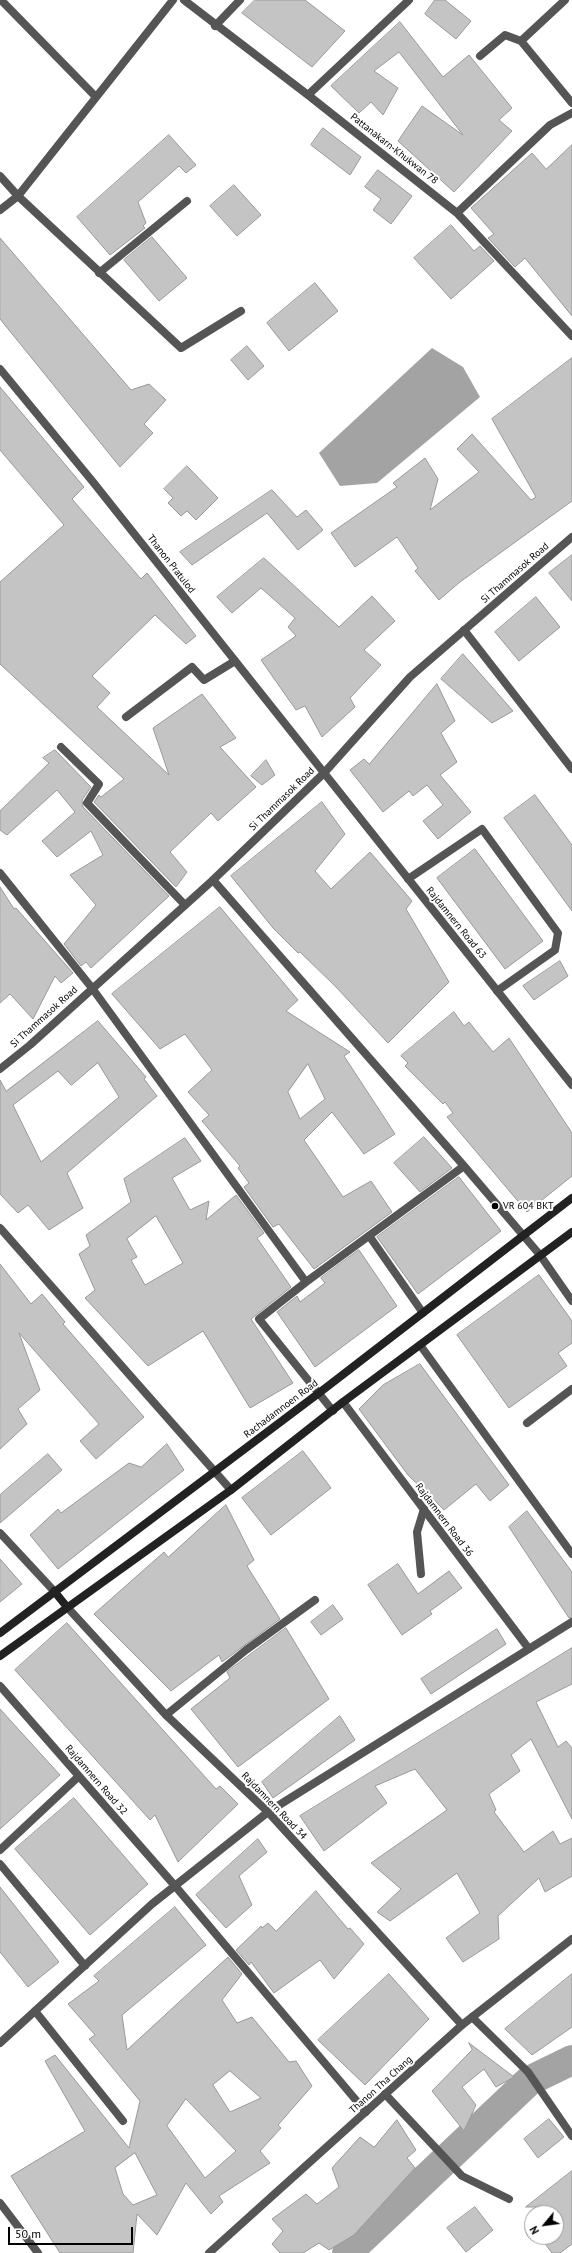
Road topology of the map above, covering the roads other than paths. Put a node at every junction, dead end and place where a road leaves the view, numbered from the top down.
1 (1, 0) edge
2 (173, 0) edge
3 (184, 0) edge
4 (240, 0) edge
5 (409, 0) edge
6 (565, 0) edge
7 (215, 26) junction
8 (521, 42) junction
9 (480, 56) dead end
10 (308, 95) junction
11 (96, 97) junction
12 (572, 103) edge
13 (572, 113) edge
14 (0, 176) edge
15 (18, 196) junction
16 (187, 201) dead end
17 (0, 210) edge
18 (457, 213) junction
19 (98, 273) junction
20 (241, 311) dead end
21 (572, 336) edge
22 (0, 369) edge
23 (572, 537) edge
24 (464, 630) junction
25 (235, 661) junction
26 (126, 718) dead end
27 (61, 747) dead end
28 (572, 768) edge
29 (324, 773) junction
30 (0, 873) edge
31 (408, 879) junction
32 (213, 880) junction
33 (185, 905) junction
34 (92, 988) junction
35 (497, 991) junction
36 (0, 1069) edge
37 (572, 1085) edge
38 (464, 1166) junction
39 (572, 1198) edge
40 (0, 1228) edge
41 (572, 1232) edge
42 (523, 1235) junction
43 (370, 1237) junction
44 (540, 1255) junction
45 (306, 1282) junction
46 (572, 1301) edge
47 (423, 1313) junction
48 (420, 1345) junction
49 (572, 1389) edge
50 (319, 1393) junction
51 (343, 1402) junction
52 (333, 1411) junction
53 (527, 1423) dead end
54 (214, 1471) junction
55 (231, 1490) junction
56 (424, 1509) junction
57 (0, 1533) edge
58 (572, 1554) edge
59 (421, 1574) dead end
60 (54, 1591) junction
61 (316, 1600) dead end
62 (67, 1606) junction
63 (572, 1622) edge
64 (0, 1633) edge
65 (529, 1649) junction
66 (0, 1656) edge
67 (0, 1686) edge
68 (166, 1715) junction
69 (79, 1776) junction
70 (268, 1812) junction
71 (0, 1850) edge
72 (0, 1864) edge
73 (176, 1887) junction
74 (572, 1939) edge
75 (85, 1966) junction
76 (35, 2011) junction
77 (472, 2017) junction
78 (462, 2025) junction
79 (0, 2043) edge
80 (386, 2094) junction
81 (366, 2112) junction
82 (124, 2121) dead end
83 (572, 2136) edge
84 (509, 2199) dead end
85 (0, 2203) edge
86 (38, 2253) edge
87 (209, 2253) edge

1 - 11 street
2 - 11 street
3 - 7 street, Pattanakarn-Khukwan 78
4 - 7 street
5 - 10 street
6 - 8 street
7 - 10 street, Pattanakarn-Khukwan 78
8 - 9 street
8 - 12 street
10 - 18 street, Pattanakarn-Khukwan 78
11 - 15 street
13 - 18 street
14 - 15 street
15 - 17 street
15 - 19 street
16 - 19 street
18 - 21 street, Pattanakarn-Khukwan 78
19 - 20 street
22 - 25 street, Thanon Pratulod
23 - 24 street, Si Thammasok Road
24 - 28 street
24 - 29 street, Si Thammasok Road
25 - 26 street
25 - 29 street, Thanon Pratulod
27 - 33 street
29 - 31 street, Rajdamnern Road 63
29 - 32 street, Si Thammasok Road
30 - 34 street
31 - 35 street, Rajdamnern Road 63
31 - 35 street
32 - 33 street, Si Thammasok Road
32 - 38 street
33 - 34 street, Si Thammasok Road
34 - 36 street, Si Thammasok Road
34 - 45 street
35 - 37 street, Rajdamnern Road 63
38 - 42 street
38 - 43 street
39 - 42 main road, Rachadamnoen Road
40 - 54 street
41 - 44 main road
42 - 44 street
42 - 47 main road, Rachadamnoen Road
43 - 45 street
43 - 47 street
44 - 46 street
44 - 48 main road
45 - 50 street
47 - 50 main road, Rachadamnoen Road
48 - 51 main road
48 - 58 street
49 - 53 street
50 - 52 street
50 - 54 main road, Rachadamnoen Road
51 - 52 main road
51 - 56 street, Rajdamnern Road 36
52 - 55 main road
54 - 55 street
54 - 60 main road, Rachadamnoen Road
55 - 62 main road
56 - 59 street
56 - 65 street, Rajdamnern Road 36
57 - 60 street
60 - 62 main road
60 - 64 main road, Rachadamnoen Road
61 - 68 street
62 - 66 main road
62 - 68 street, Rajdamnern Road 34
63 - 65 street
65 - 70 street
67 - 69 street, Rajdamnern Road 32
68 - 70 street, Rajdamnern Road 34
69 - 71 street
69 - 73 street, Rajdamnern Road 32
70 - 73 street
70 - 78 street, Rajdamnern Road 34
72 - 75 street
73 - 75 street
73 - 81 street, Rajdamnern Road 32
74 - 77 street, Thanon Tha Chang
75 - 76 street
76 - 79 street
76 - 82 street
77 - 78 street, Thanon Tha Chang
77 - 83 street
78 - 80 street, Thanon Tha Chang
80 - 81 street, Thanon Tha Chang
80 - 84 street
81 - 87 street, Thanon Tha Chang
85 - 86 street

